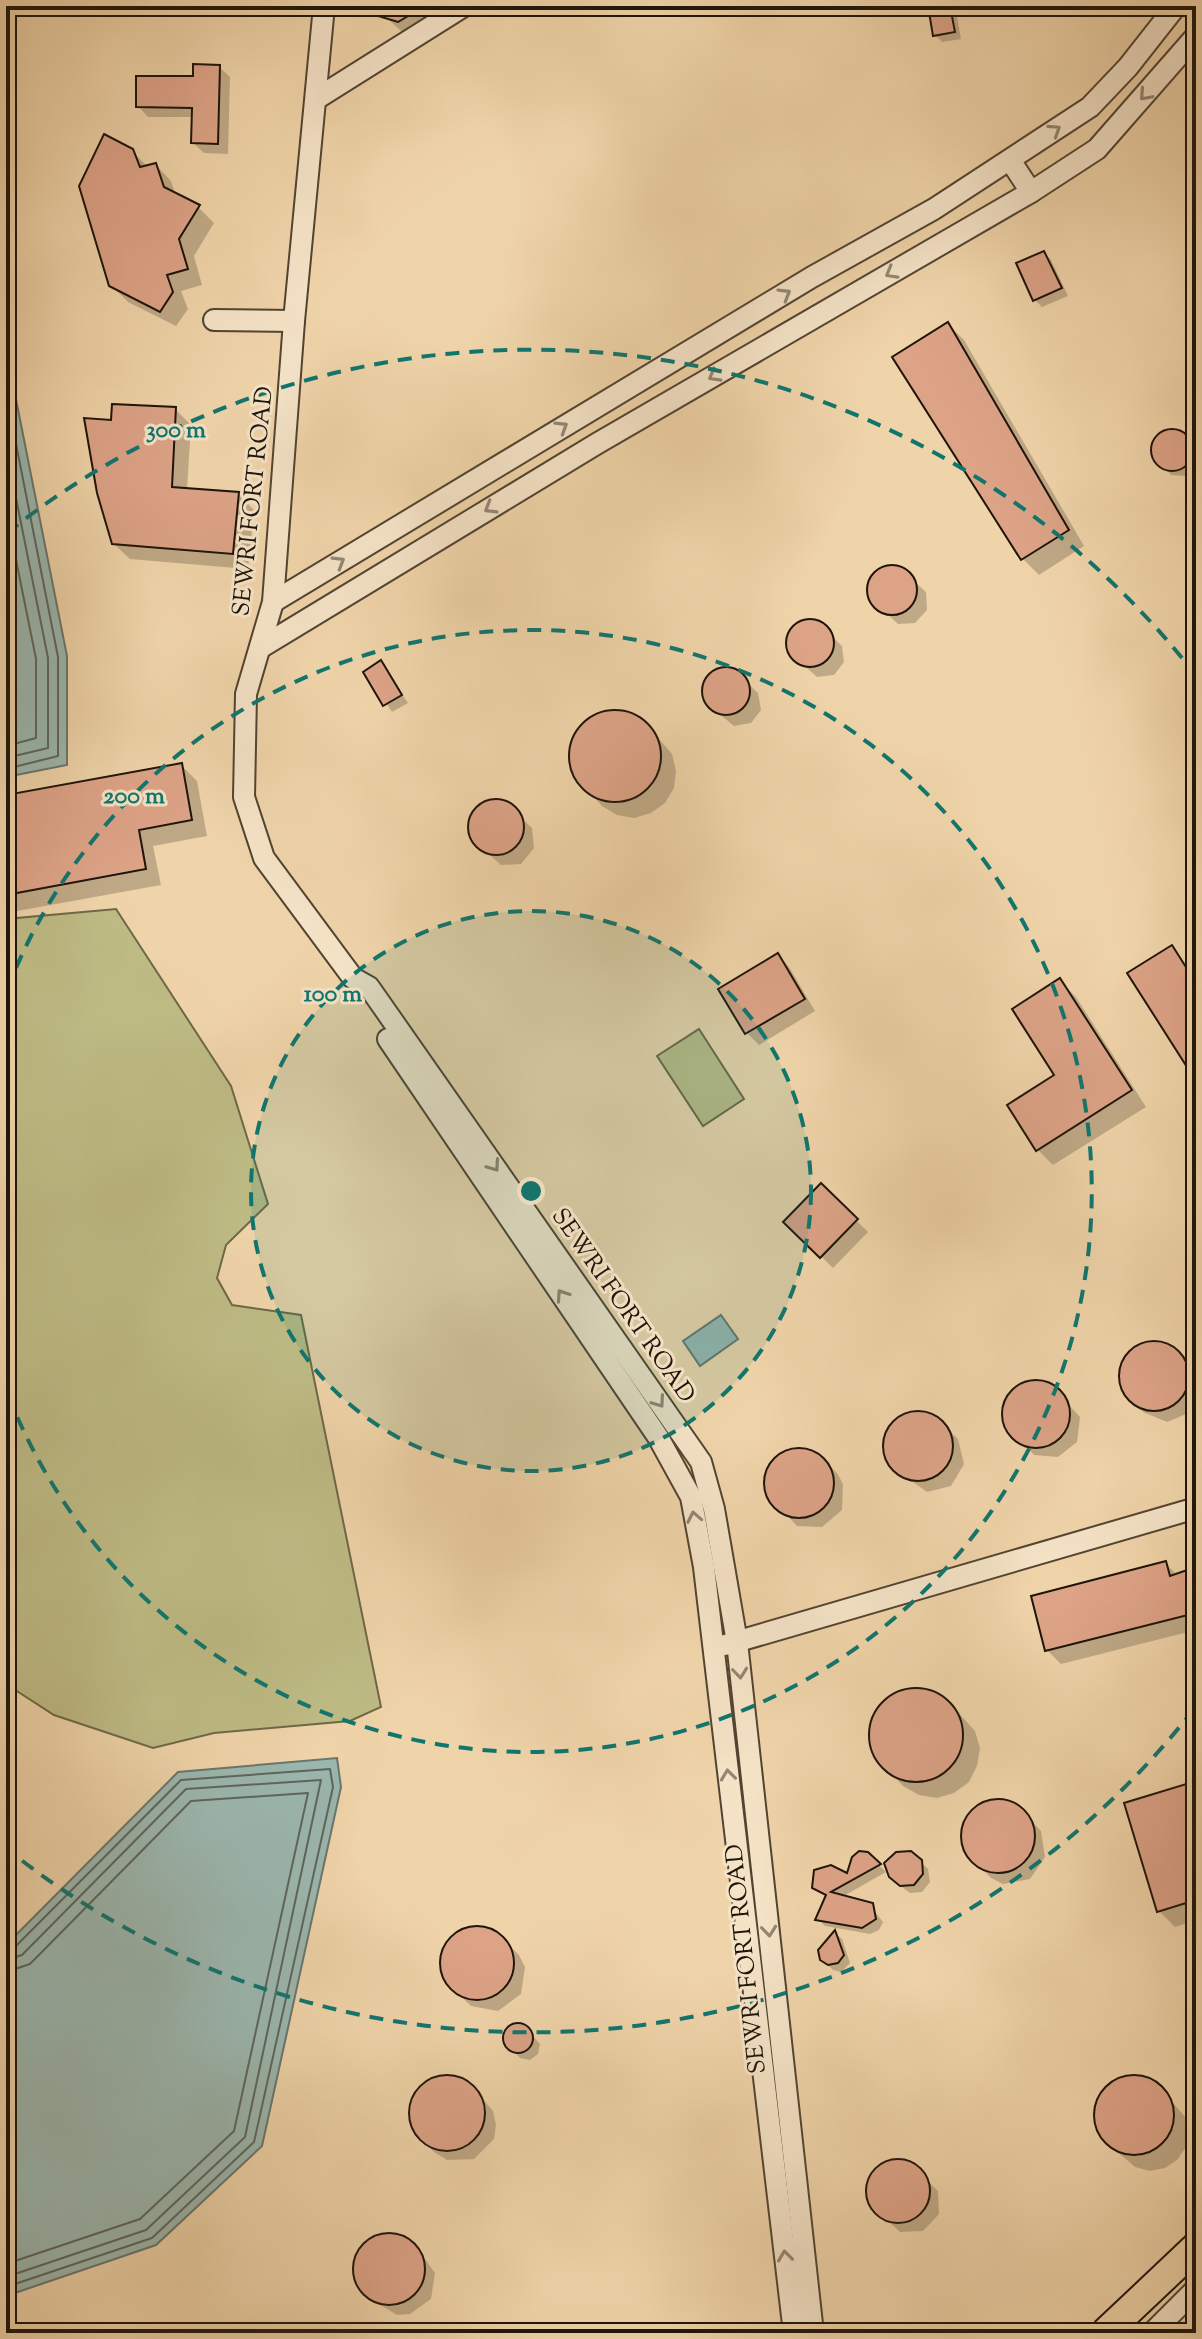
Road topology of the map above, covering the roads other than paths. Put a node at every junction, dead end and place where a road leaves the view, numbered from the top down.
1 (324, 6) edge
2 (464, 6) edge
3 (1176, 6) edge
4 (1196, 36) edge
5 (316, 99) junction
6 (1010, 160) junction
7 (1031, 192) junction
8 (214, 320) dead end
9 (294, 321) junction
10 (273, 602) junction
11 (260, 648) junction
12 (625, 1370) junction
13 (1196, 1508) edge
14 (737, 1642) junction
15 (713, 1647) junction
16 (756, 1816) junction
17 (733, 1819) junction
18 (1196, 2236) edge
19 (1196, 2247) edge
20 (1196, 2273) edge
21 (1196, 2289) edge
22 (1132, 2297) junction
23 (803, 2329) edge
24 (1148, 2331) edge
25 (1096, 2333) edge
26 (1105, 2333) edge

1 - 5 street, SEWRI FORT ROAD
2 - 5 street
6 -> 3 street
4 -> 7 street
5 - 9 street, SEWRI FORT ROAD
6 - 7 street
10 -> 6 street
7 -> 11 street
8 - 9 street
9 - 10 street, SEWRI FORT ROAD
10 - 11 street, SEWRI FORT ROAD
11 - 12 street, SEWRI FORT ROAD
12 -> 14 street, SEWRI FORT ROAD
15 -> 12 street
13 - 14 street
14 - 15 street
14 -> 16 street, SEWRI FORT ROAD
17 -> 15 street
16 - 17 street
16 -> 23 street, SEWRI FORT ROAD
23 -> 17 street
18 - 22 street
19 - 26 highway, bridge
20 - 24 highway
21 - 24 street
22 - 24 street
22 - 25 street

